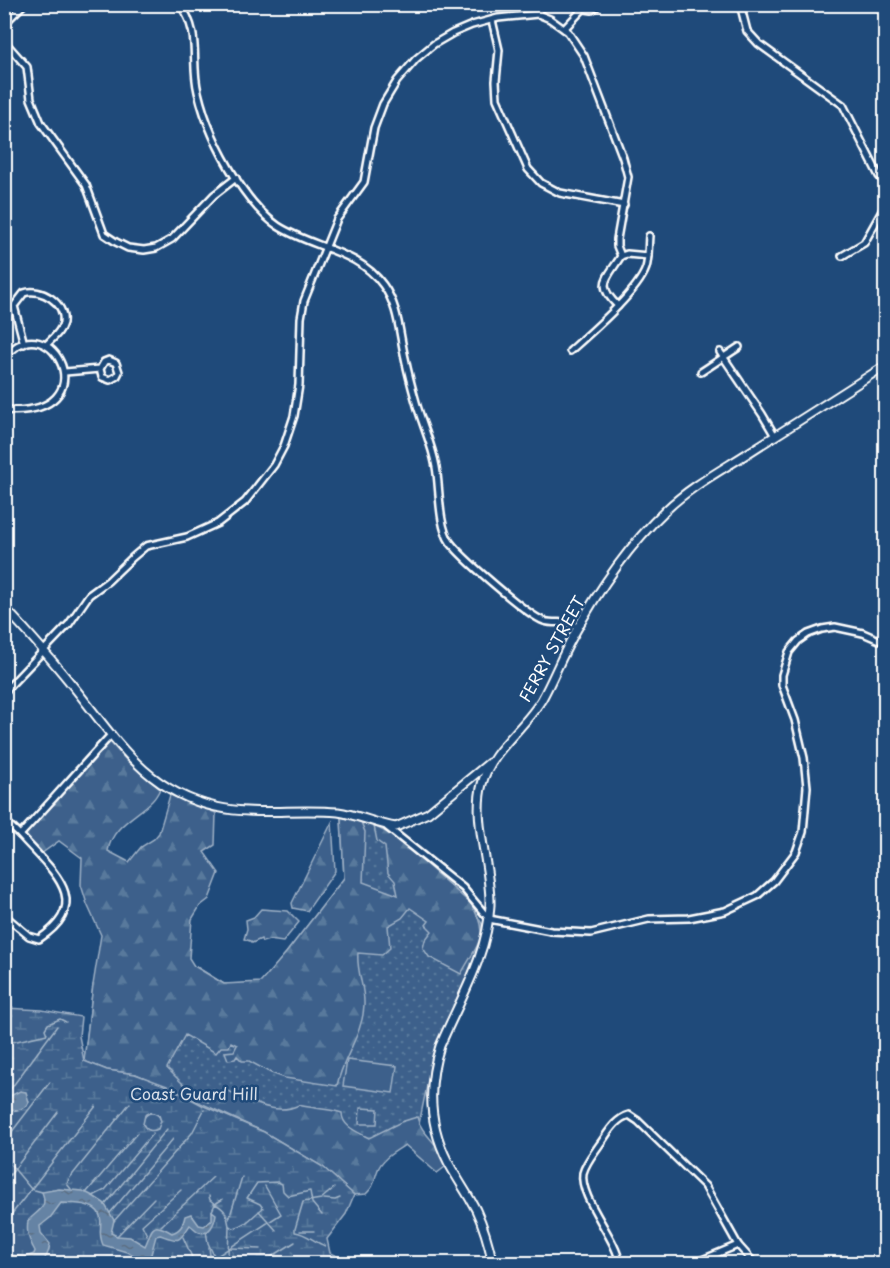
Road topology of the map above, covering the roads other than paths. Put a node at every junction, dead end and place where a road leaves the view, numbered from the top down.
1 (24, 4) edge
2 (180, 4) edge
3 (540, 4) edge
4 (600, 4) edge
5 (740, 4) edge
6 (582, 6) edge
7 (538, 14) junction
8 (492, 20) junction
9 (4, 24) edge
10 (564, 29) junction
11 (4, 41) edge
12 (236, 178) junction
13 (885, 183) edge
14 (885, 204) edge
15 (624, 206) junction
16 (649, 236) dead end
17 (326, 248) junction
18 (621, 256) junction
19 (648, 256) junction
20 (842, 256) dead end
21 (618, 306) junction
22 (24, 344) junction
23 (46, 345) junction
24 (740, 347) dead end
25 (570, 351) dead end
26 (722, 355) junction
27 (4, 358) edge
28 (885, 365) edge
29 (100, 369) dead end
30 (64, 372) junction
31 (701, 372) dead end
32 (4, 410) edge
33 (775, 436) junction
34 (4, 607) edge
35 (578, 628) junction
36 (885, 643) edge
37 (43, 651) junction
38 (4, 692) edge
39 (111, 735) junction
40 (494, 760) junction
41 (4, 820) edge
42 (381, 823) junction
43 (20, 835) junction
44 (4, 915) edge
45 (489, 919) junction
46 (738, 1245) junction
47 (493, 1263) edge
48 (620, 1263) edge
49 (692, 1263) edge
50 (754, 1263) edge

1 - 9 street
2 - 12 street
3 - 7 street
4 - 6 street
5 - 13 street
6 - 10 street
7 - 8 street
7 - 10 street
8 - 15 street
8 - 17 street
10 - 15 street
11 - 12 street
12 - 17 street
14 - 20 street
15 - 18 street
16 - 19 street
17 - 35 street
17 - 37 street
18 - 19 street
18 - 21 street
19 - 21 street
21 - 25 street
22 - 23 street
22 - 23 street
22 - 27 street
23 - 30 street
24 - 26 street
26 - 31 street
26 - 33 street
28 - 33 street, FERRY STREET
29 - 30 street
30 - 32 street
33 - 35 street, FERRY STREET
34 - 37 street
35 - 40 street, FERRY STREET
36 - 45 street
37 - 38 street
37 - 39 street
39 - 42 street
39 - 43 street
40 - 42 street
40 - 45 street, FERRY STREET
41 - 43 street
42 - 45 street
43 - 44 street
45 - 47 street, FERRY STREET
46 - 48 street
46 - 49 street
46 - 50 street

